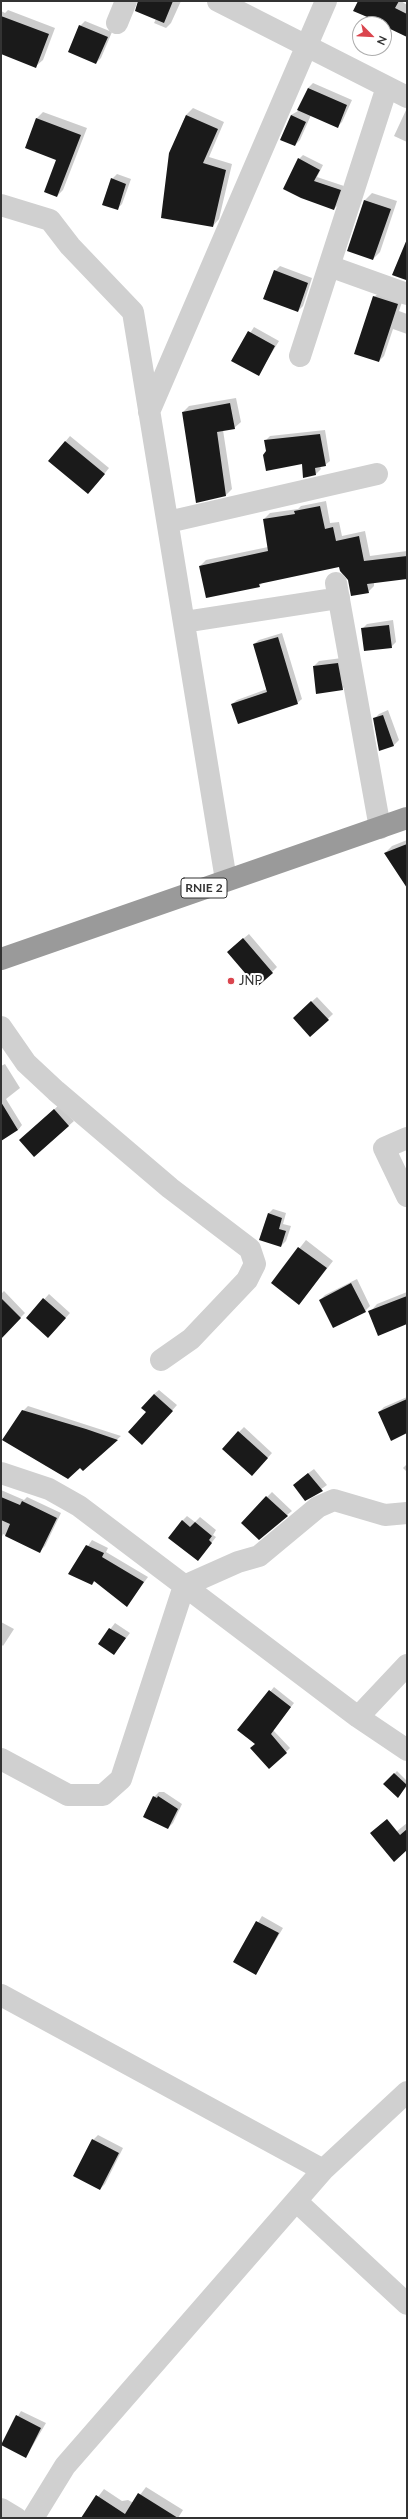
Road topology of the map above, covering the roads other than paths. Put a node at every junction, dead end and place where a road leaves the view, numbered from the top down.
1 (126, 1) edge
2 (218, 1) edge
3 (326, 1) edge
4 (117, 23) dead end
5 (307, 46) junction
6 (387, 87) junction
7 (407, 97) edge
8 (1, 205) edge
9 (329, 266) junction
10 (407, 294) edge
11 (300, 356) dead end
12 (149, 412) junction
13 (377, 474) dead end
14 (168, 522) junction
15 (184, 622) junction
16 (407, 818) edge
17 (380, 828) junction
18 (226, 880) junction
19 (1, 959) edge
20 (1, 1027) edge
21 (407, 1138) edge
22 (407, 1196) edge
23 (161, 1360) dead end
24 (1, 1473) edge
25 (407, 1513) edge
26 (184, 1586) junction
27 (407, 1665) edge
28 (358, 1717) junction
29 (407, 1750) edge
30 (1, 1759) edge
31 (1, 1995) edge
32 (407, 2092) edge
33 (323, 2170) junction
34 (296, 2201) junction
35 (407, 2304) edge
36 (1, 2509) edge
37 (16, 2518) edge
38 (33, 2518) edge

1 - 4 street
2 - 5 street
3 - 5 street
5 - 6 street
5 - 12 street
6 - 7 street
6 - 9 street
8 - 12 street
9 - 10 street
9 - 11 street
12 - 14 street
13 - 14 street
14 - 15 street
15 - 17 street
15 - 18 street
16 - 17 highway, RNIE 2 / RNIE 2
17 - 18 highway, RNIE 2 / RNIE 2
18 - 19 highway, RNIE 2 / RNIE 2
20 - 23 street
21 - 22 street
24 - 26 street
25 - 26 street
26 - 28 street
26 - 30 street
27 - 28 street
28 - 29 street
31 - 33 street
32 - 33 street
33 - 34 street
34 - 35 street
34 - 38 street
36 - 37 street

